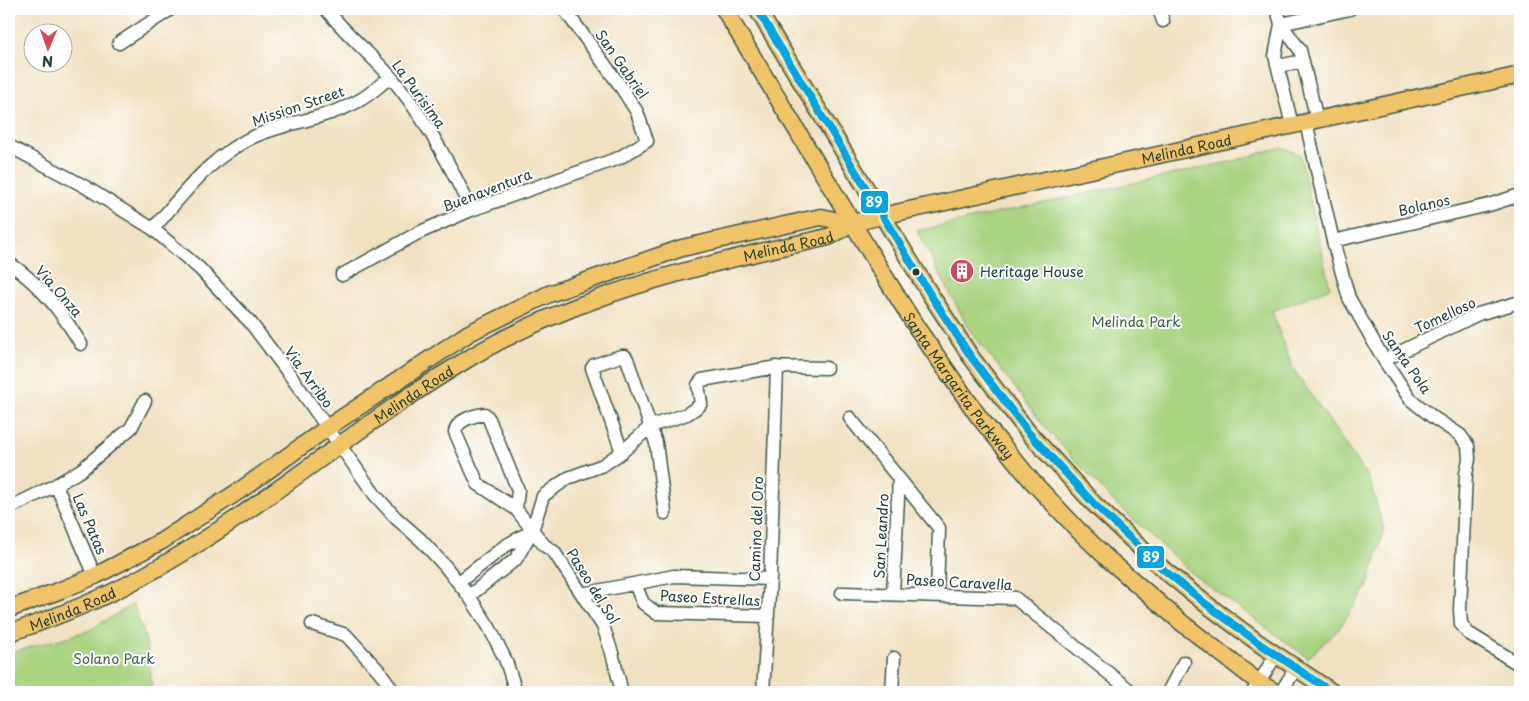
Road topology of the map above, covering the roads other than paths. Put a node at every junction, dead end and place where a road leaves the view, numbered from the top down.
1 (171, 9) edge
2 (326, 9) edge
3 (564, 9) edge
4 (724, 9) edge
5 (757, 9) edge
6 (1277, 9) edge
7 (1350, 9) edge
8 (1281, 24) junction
9 (119, 43) dead end
10 (1303, 61) junction
11 (1278, 66) junction
12 (1520, 75) edge
13 (390, 76) junction
14 (1305, 122) junction
15 (647, 141) joint
16 (10, 150) edge
17 (1520, 195) edge
18 (472, 210) junction
19 (882, 216) junction
20 (852, 224) junction
21 (153, 229) junction
22 (1333, 241) junction
23 (9, 263) edge
24 (342, 275) dead end
25 (1520, 302) edge
26 (81, 344) dead end
27 (1384, 360) junction
28 (777, 367) junction
29 (826, 368) dead end
30 (145, 401) dead end
31 (850, 418) dead end
32 (650, 426) junction
33 (327, 428) junction
34 (339, 446) junction
35 (622, 452) junction
36 (899, 479) junction
37 (56, 485) junction
38 (9, 508) edge
39 (516, 510) junction
40 (665, 513) dead end
41 (532, 531) junction
42 (95, 576) junction
43 (770, 579) junction
44 (459, 582) junction
45 (635, 584) junction
46 (842, 593) dead end
47 (582, 594) junction
48 (894, 594) junction
49 (937, 595) junction
50 (469, 596) junction
51 (9, 610) edge
52 (768, 616) junction
53 (312, 624) dead end
54 (9, 633) edge
55 (1276, 655) junction
56 (894, 658) dead end
57 (1184, 662) dead end
58 (1520, 665) edge
59 (1296, 668) junction
60 (1256, 687) edge
61 (394, 692) edge
62 (516, 692) edge
63 (622, 692) edge
64 (763, 692) edge
65 (892, 692) edge
66 (1132, 692) edge
67 (1168, 692) edge
68 (1275, 692) edge
69 (1281, 692) edge
70 (1332, 692) edge

1 - 9 street
2 - 13 street, La Purisima
3 - 15 street, San Gabriel
4 - 20 main road, Santa Margarita Parkway
5 - 19 main road, Santa Margarita Parkway
6 - 8 street
7 - 8 street
8 - 10 street
8 - 11 street
10 - 11 street
10 - 14 street
11 - 14 street
12 - 14 main road, Melinda Road
13 - 18 street, La Purisima
13 - 21 street, Mission Street
14 - 19 main road, Melinda Road
14 - 22 street, Santa Pola
15 - 18 street, Buenaventura
16 - 21 street, Via Arribo
17 - 22 street, Bolanos
18 - 24 street, Buenaventura
19 - 20 main road, Melinda Road
19 - 55 main road, Santa Margarita Parkway
20 - 33 main road, Melinda Road
20 - 34 main road, Melinda Road
20 - 60 main road, Santa Margarita Parkway
21 - 33 street, Via Arribo
22 - 27 street, Santa Pola
23 - 26 street, Via Onza
25 - 27 street, Tomelloso
27 - 58 street, Santa Pola
28 - 29 street
28 - 32 street
28 - 43 street, Camino del Oro
30 - 37 street
31 - 36 street, San Leandro
32 - 35 street
32 - 35 street
32 - 40 street
33 - 34 street, Via Arribo
33 - 42 main road, Melinda Road
34 - 44 street, Via Arribo
34 - 54 main road, Melinda Road
35 - 41 street
36 - 48 street, San Leandro
36 - 49 street, San Leandro
37 - 38 street
37 - 42 street, Las Patas
39 - 39 street, Paseo del Sol
39 - 41 street, Paseo del Sol
41 - 44 street
41 - 47 street, Paseo del Sol
41 - 50 street
42 - 51 main road, Melinda Road
43 - 45 street, Paseo Estrellas
43 - 52 street, Camino del Oro
44 - 50 street, Via Arribo
45 - 47 street, Paseo Estrellas
45 - 52 street, Paseo Estrellas
46 - 48 street, Paseo Caravella
47 - 63 street, Paseo del Sol
48 - 49 street, Paseo Caravella
49 - 66 street, Paseo Caravella
50 - 62 street, Via Arribo
52 - 64 street, Camino del Oro
53 - 61 street
55 - 59 main road, Santa Margarita Parkway
55 - 60 street
56 - 65 street
57 - 67 street
59 - 69 street
59 - 70 main road, Santa Margarita Parkway
60 - 68 main road, Santa Margarita Parkway

